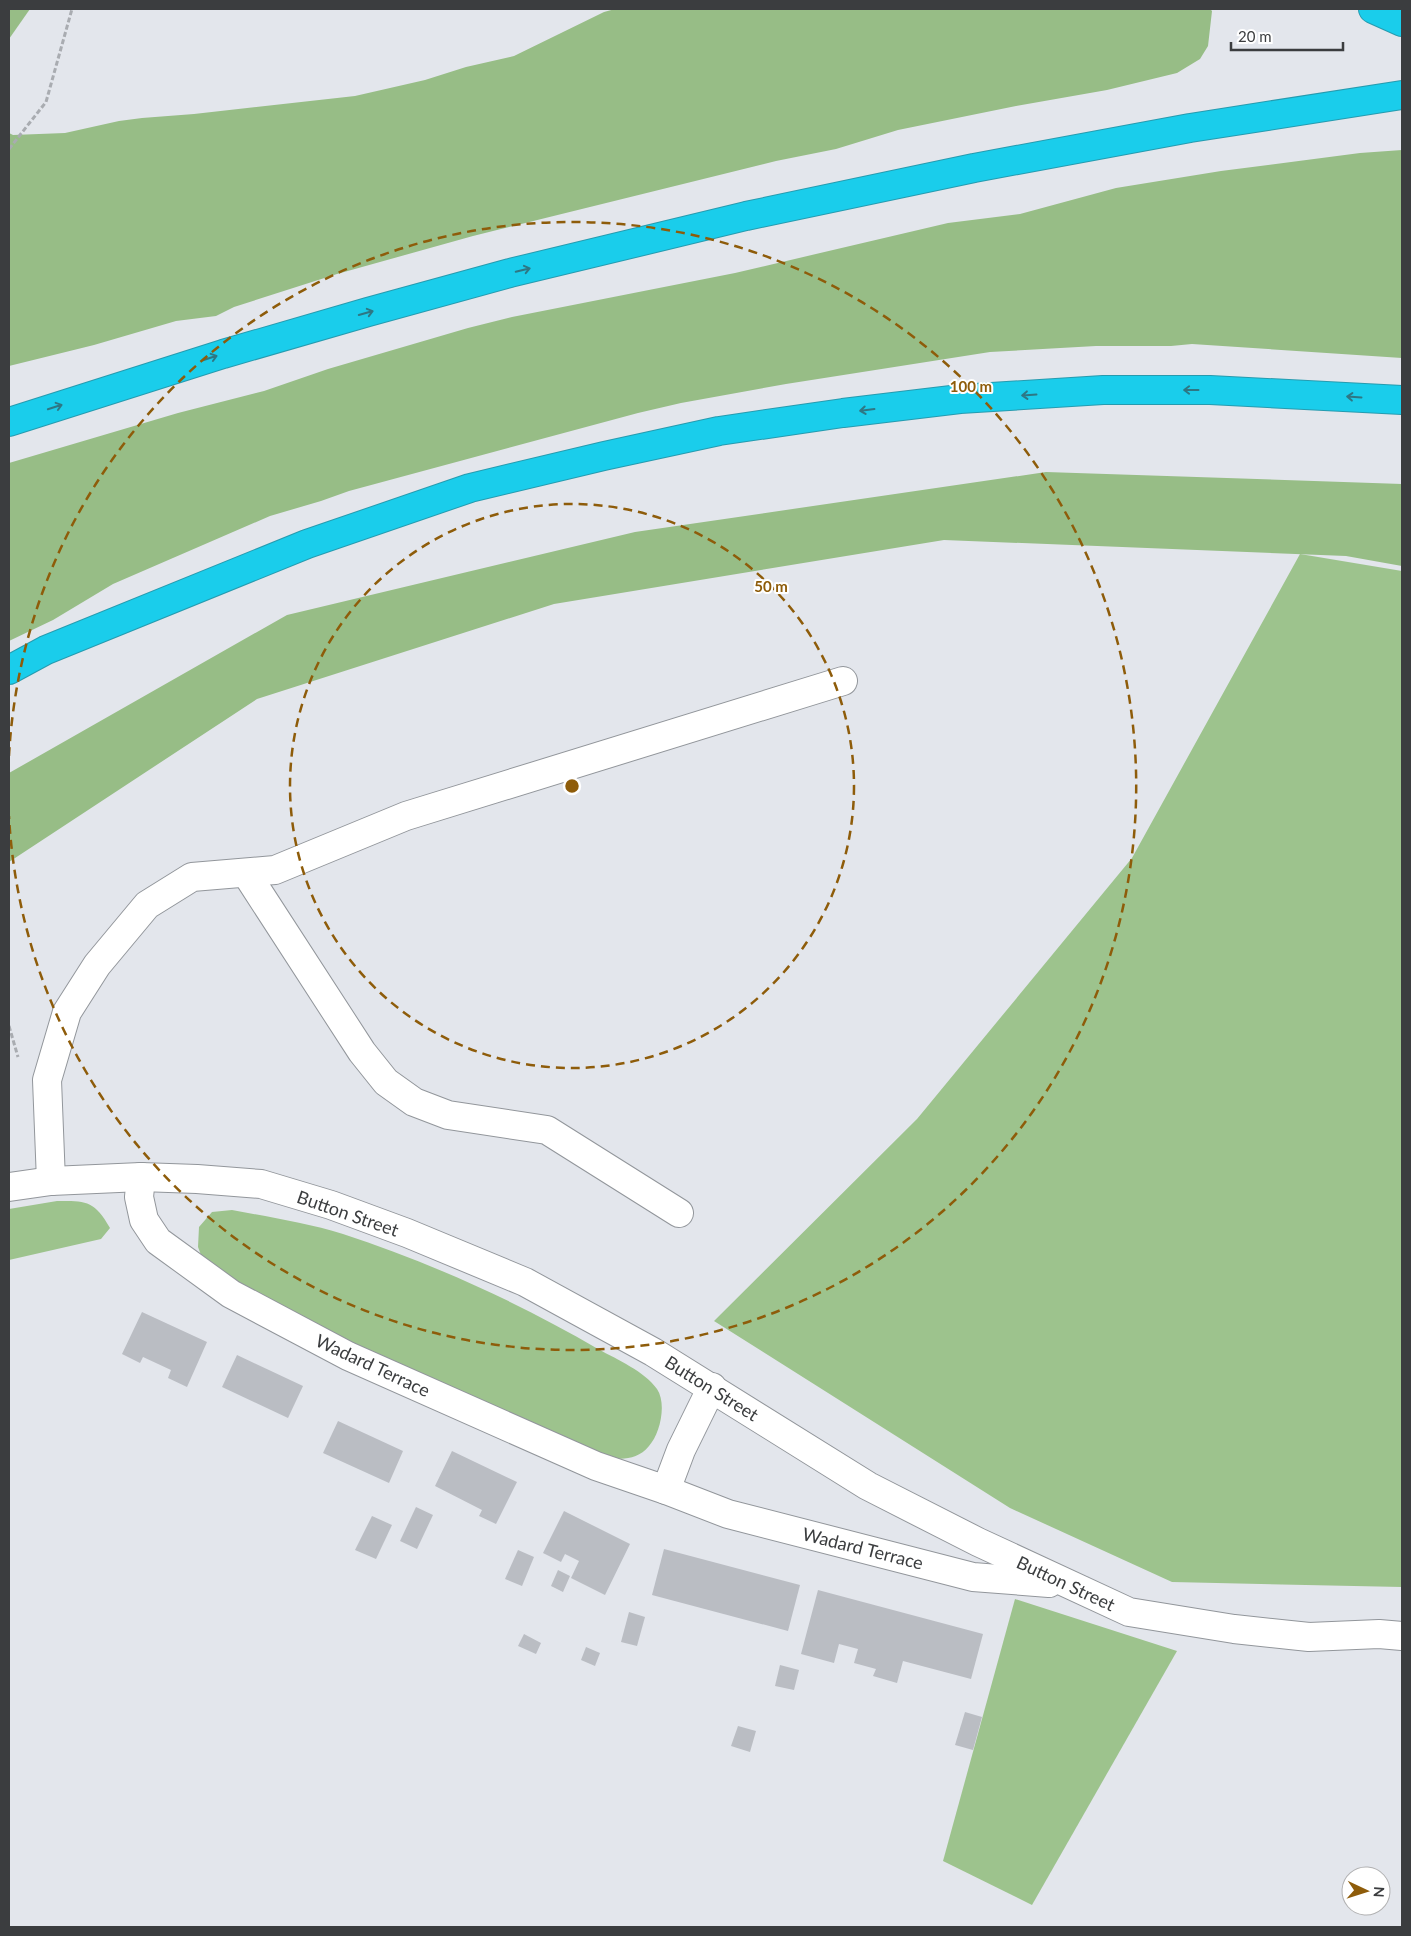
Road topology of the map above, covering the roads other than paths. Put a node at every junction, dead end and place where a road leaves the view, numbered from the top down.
1 (1373, 9) edge
2 (1402, 22) edge
3 (1402, 95) edge
4 (1402, 400) edge
5 (9, 422) edge
6 (9, 670) edge
7 (844, 682) dead end
8 (246, 874) junction
9 (141, 1176) junction
10 (51, 1181) junction
11 (9, 1187) edge
12 (679, 1213) dead end
13 (712, 1387) junction
14 (666, 1490) junction
15 (1065, 1584) junction
16 (1402, 1636) edge

1 - 2 highway
5 -> 3 highway
4 -> 6 highway
7 - 8 street
8 - 10 street
8 - 12 street
9 - 10 street, Button Street
9 - 13 street, Button Street
9 - 14 street, Wadard Terrace
10 - 11 street, Button Street
13 - 14 street
13 - 15 street, Button Street
14 - 15 street, Wadard Terrace
15 - 16 street, Button Street

